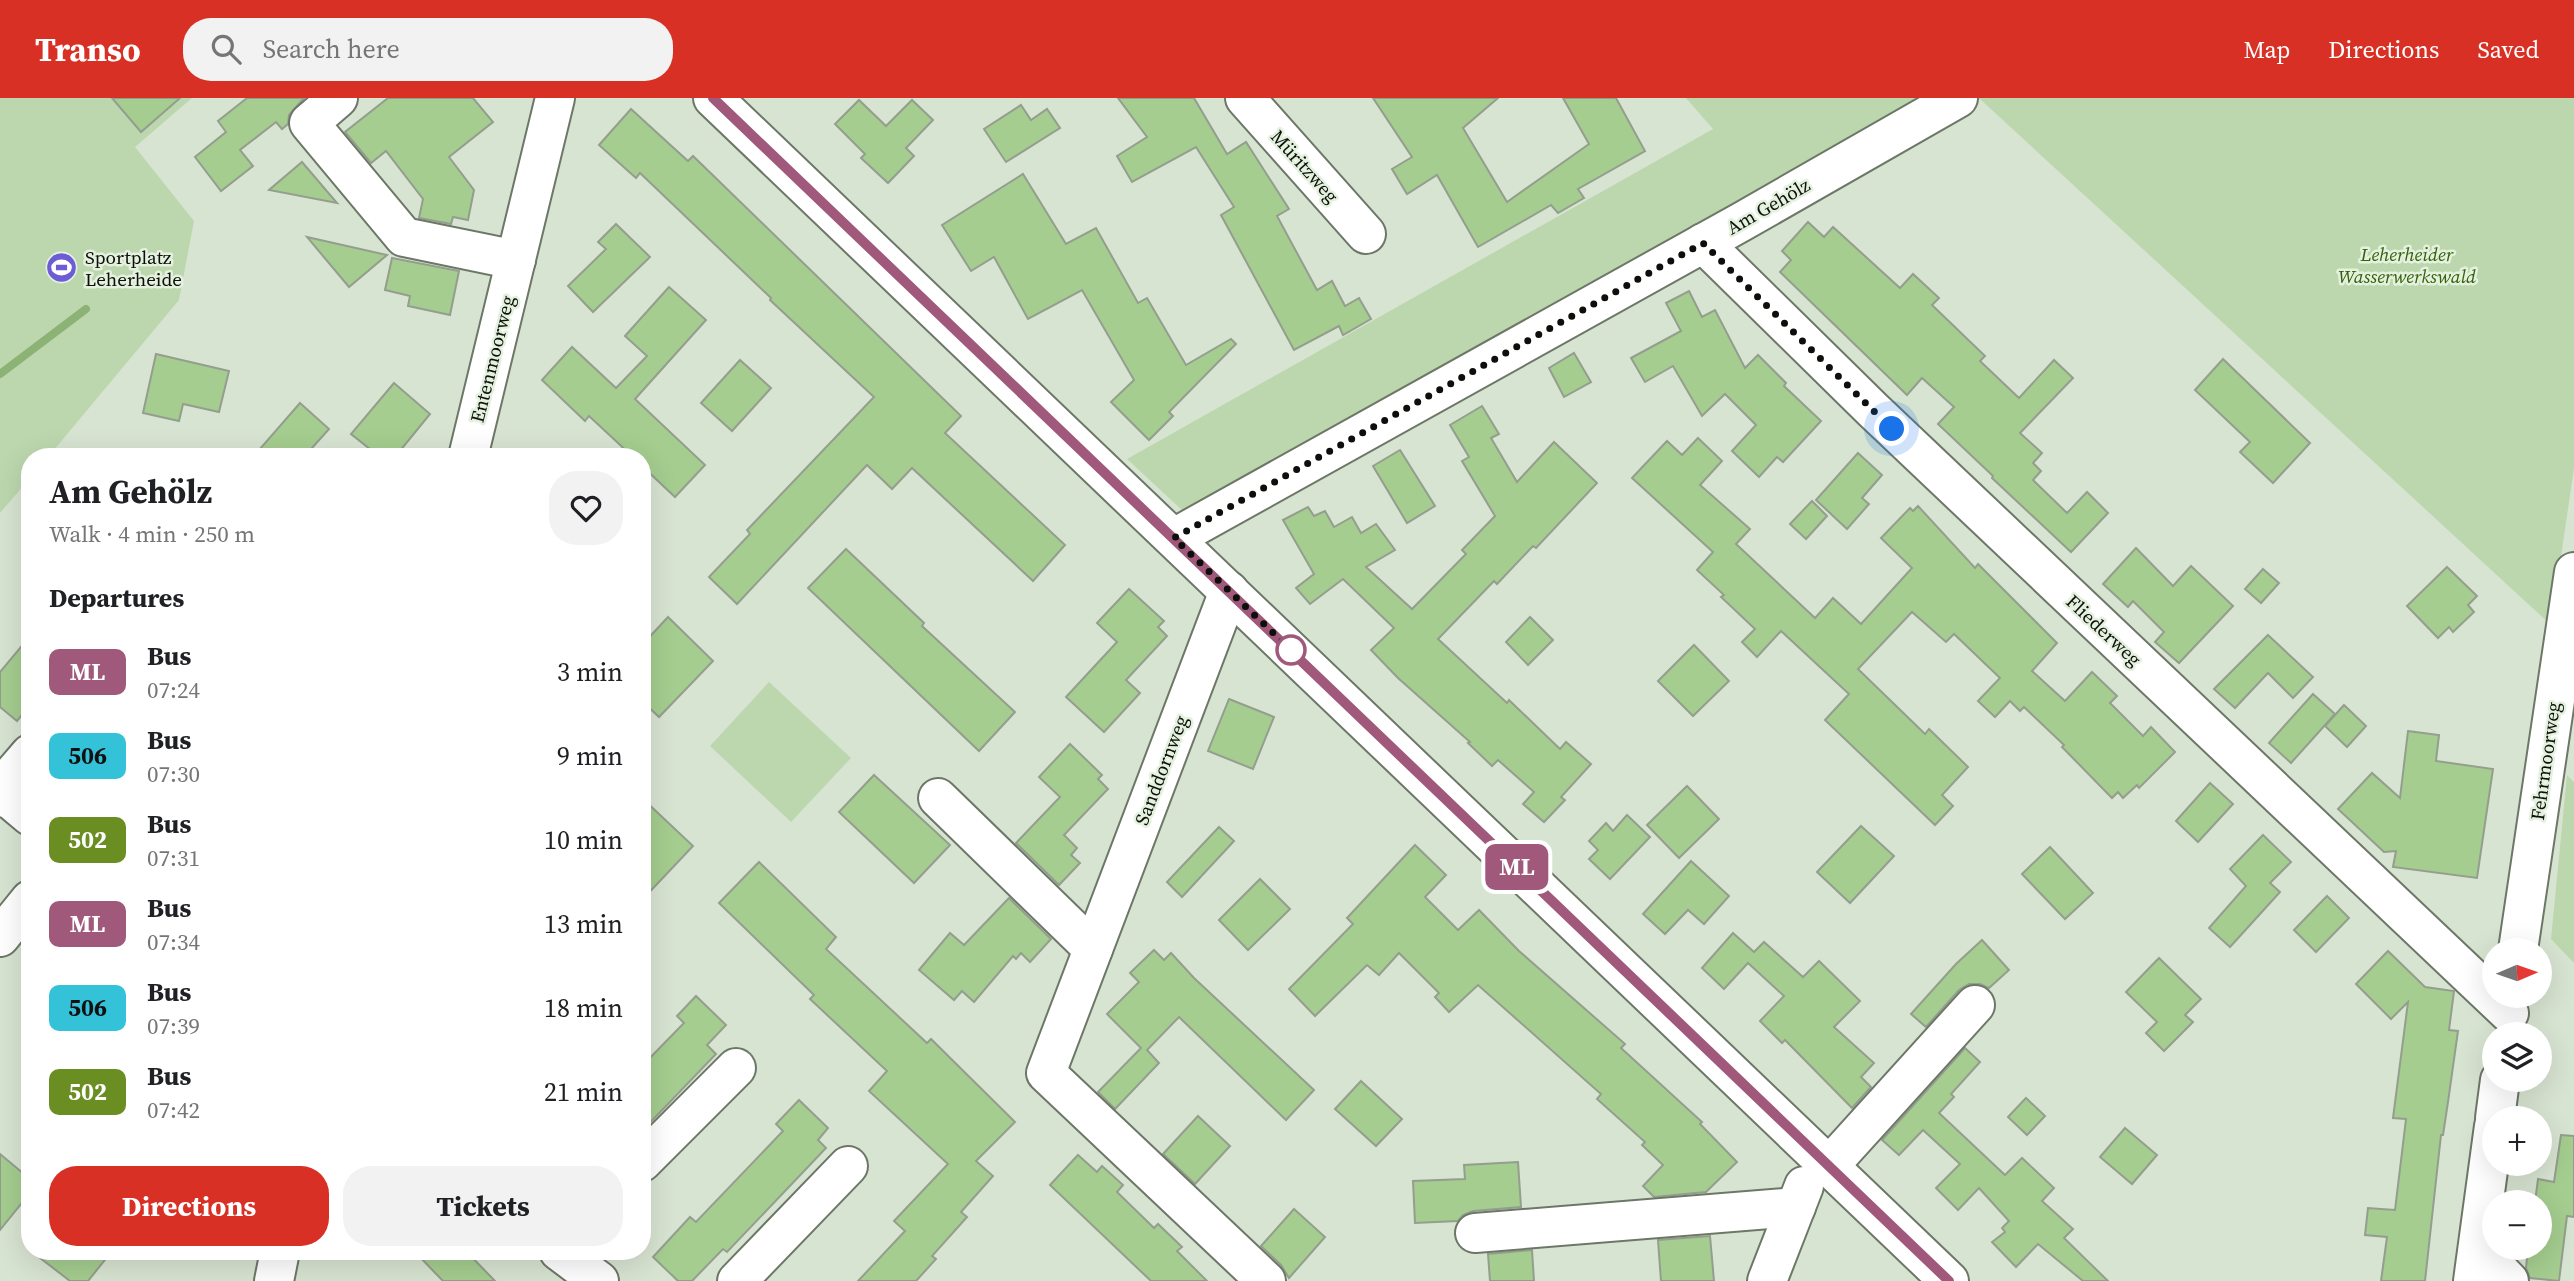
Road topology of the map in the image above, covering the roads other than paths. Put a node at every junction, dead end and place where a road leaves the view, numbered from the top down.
1 (338, 98) edge
2 (555, 98) edge
3 (713, 98) edge
4 (1245, 98) edge
5 (1958, 98) edge
6 (1366, 234) dead end
7 (1703, 243) junction
8 (516, 260) junction
9 (470, 448) edge
10 (1174, 538) junction
11 (2574, 572) edge
12 (1229, 591) junction
13 (2564, 702) edge
14 (21, 764) edge
15 (0, 789) edge
16 (0, 796) edge
17 (938, 798) dead end
18 (21, 808) edge
19 (21, 911) edge
20 (0, 937) edge
21 (2520, 938) edge
22 (1093, 949) junction
23 (1975, 1005) dead end
24 (2509, 1014) edge
25 (736, 1068) dead end
26 (651, 1152) edge
27 (1823, 1160) junction
28 (848, 1166) dead end
29 (2488, 1176) edge
30 (1796, 1207) junction
31 (1475, 1233) dead end
32 (279, 1260) edge
33 (571, 1260) edge
34 (2476, 1265) edge
35 (274, 1281) edge
36 (599, 1281) edge
37 (737, 1281) edge
38 (1266, 1281) edge
39 (1767, 1281) edge
40 (1949, 1281) edge
41 (2509, 1281) edge

1 - 8 street
2 - 8 street, Entenmoorweg
3 - 10 street
4 - 6 street, Müritzweg
5 - 7 street, Am Gehölz
7 - 10 street, Am Gehölz
7 - 24 street, Fliederweg
8 - 9 street, Entenmoorweg
10 - 12 street
11 - 13 street, Fehrmoorweg
12 - 22 street, Sanddornweg
12 - 27 street
13 - 21 street, Fehrmoorweg
14 - 15 street
16 - 18 street
17 - 22 street
19 - 20 street
22 - 38 street, Sanddornweg
23 - 27 street
25 - 26 street
27 - 30 street
27 - 40 street
28 - 37 street
29 - 34 street
30 - 31 street
30 - 39 street
32 - 35 street
33 - 36 street
34 - 41 street

